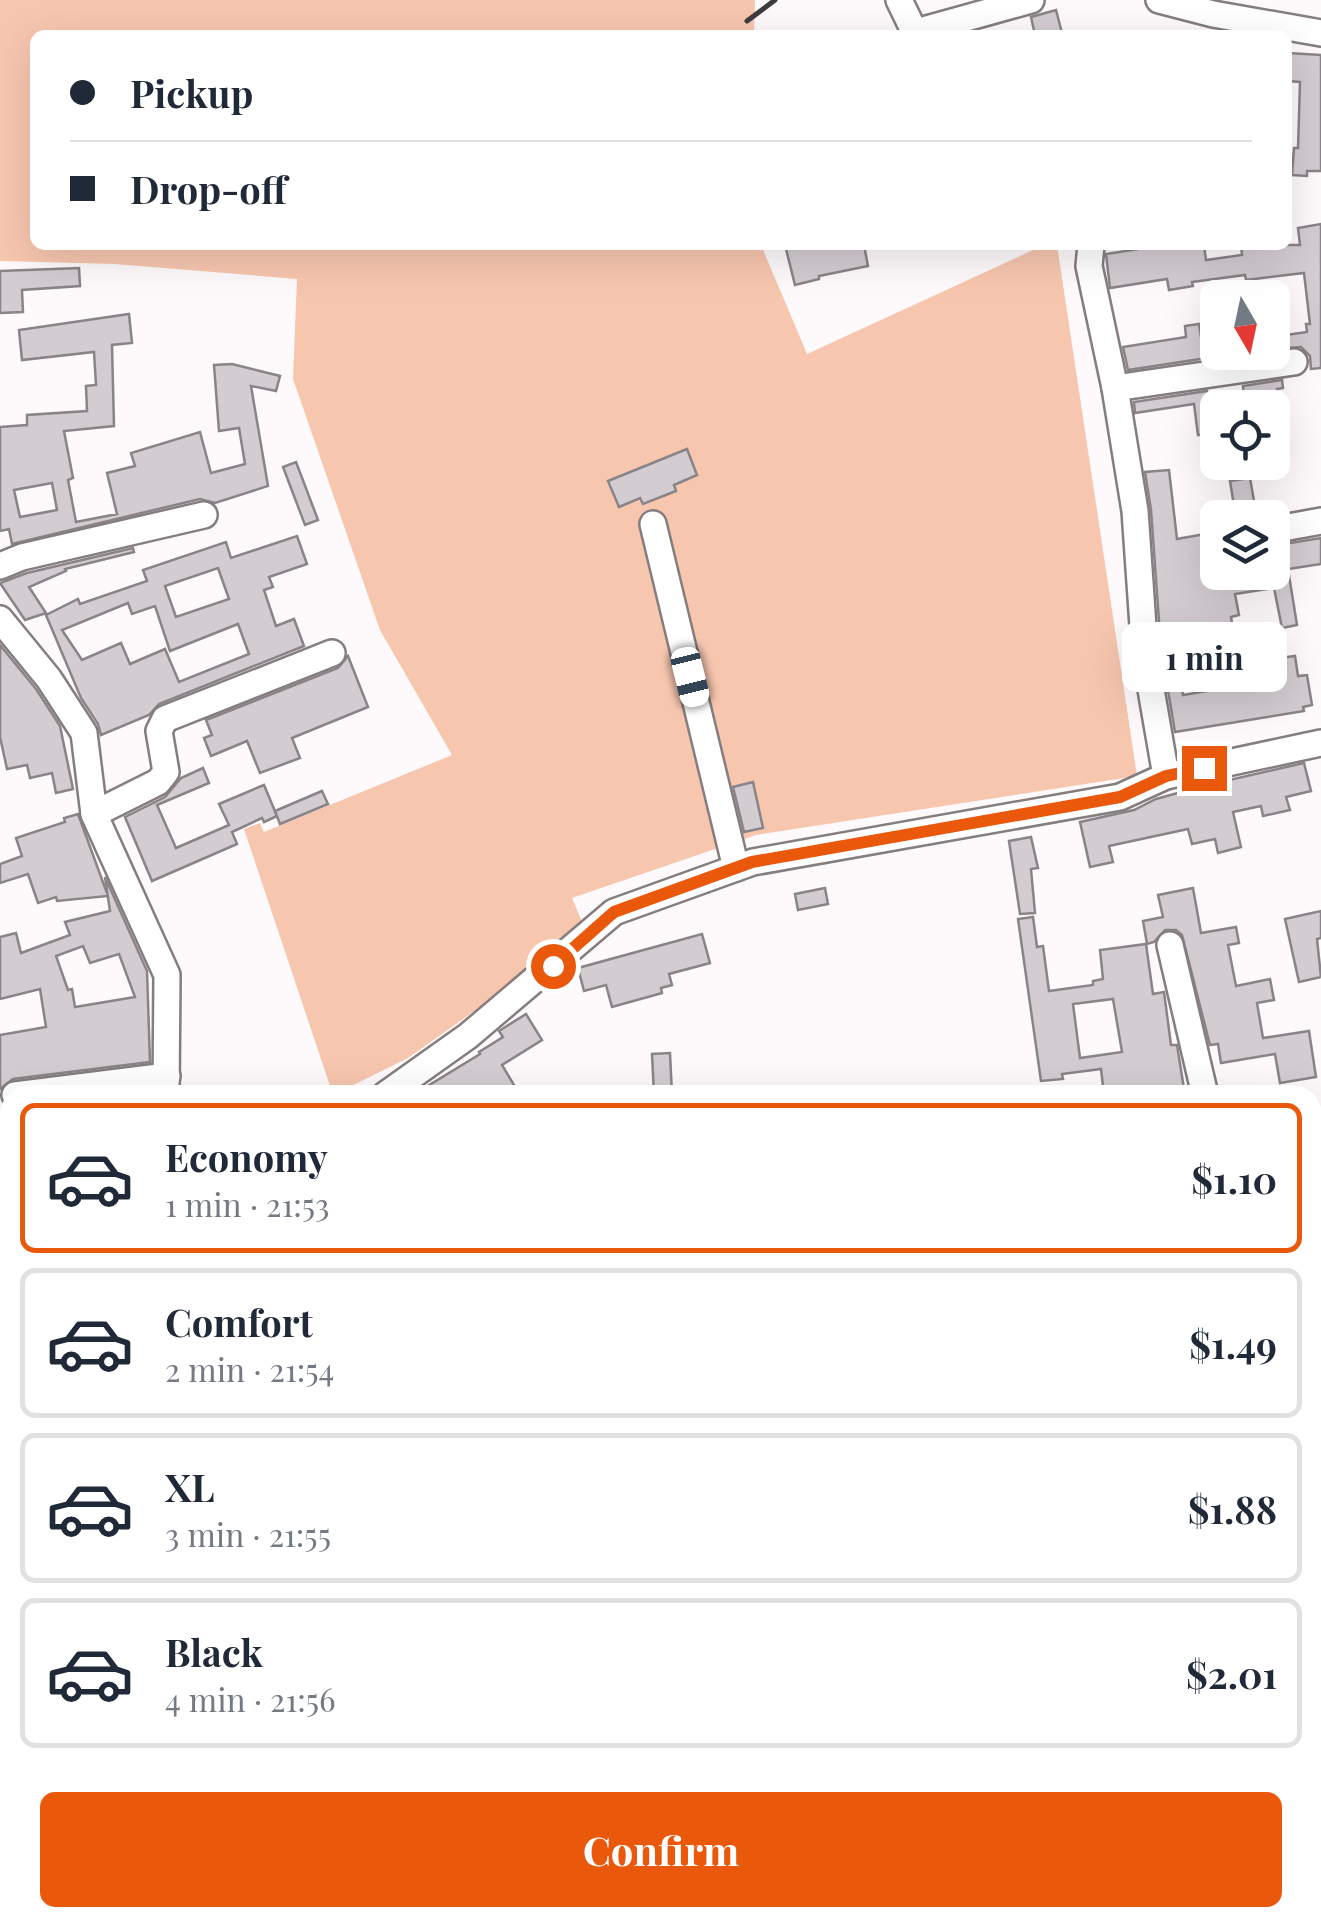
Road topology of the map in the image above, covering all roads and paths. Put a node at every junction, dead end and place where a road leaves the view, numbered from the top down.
1 (899, 0) edge
2 (1031, 0) edge
3 (1159, 0) edge
4 (914, 30) edge
5 (930, 30) edge
6 (1321, 32) edge
7 (1091, 250) edge
8 (1294, 362) dead end
9 (1114, 388) junction
10 (204, 515) dead end
11 (1321, 521) edge
12 (653, 524) dead end
13 (1290, 527) edge
14 (0, 566) edge
15 (0, 619) edge
16 (332, 652) dead end
17 (1321, 743) edge
18 (1166, 776) junction
19 (94, 814) junction
20 (736, 868) junction
21 (1170, 944) dead end
22 (166, 1085) edge
23 (399, 1085) edge
24 (1203, 1085) edge

1 - 4 street
2 - 5 street
3 - 6 street
7 - 9 street
8 - 9 street
9 - 18 street
10 - 14 street
11 - 13 street
12 - 20 street
15 - 19 street
16 - 19 street
17 - 18 street
18 - 20 street
19 - 22 street
20 - 23 street
21 - 24 street

